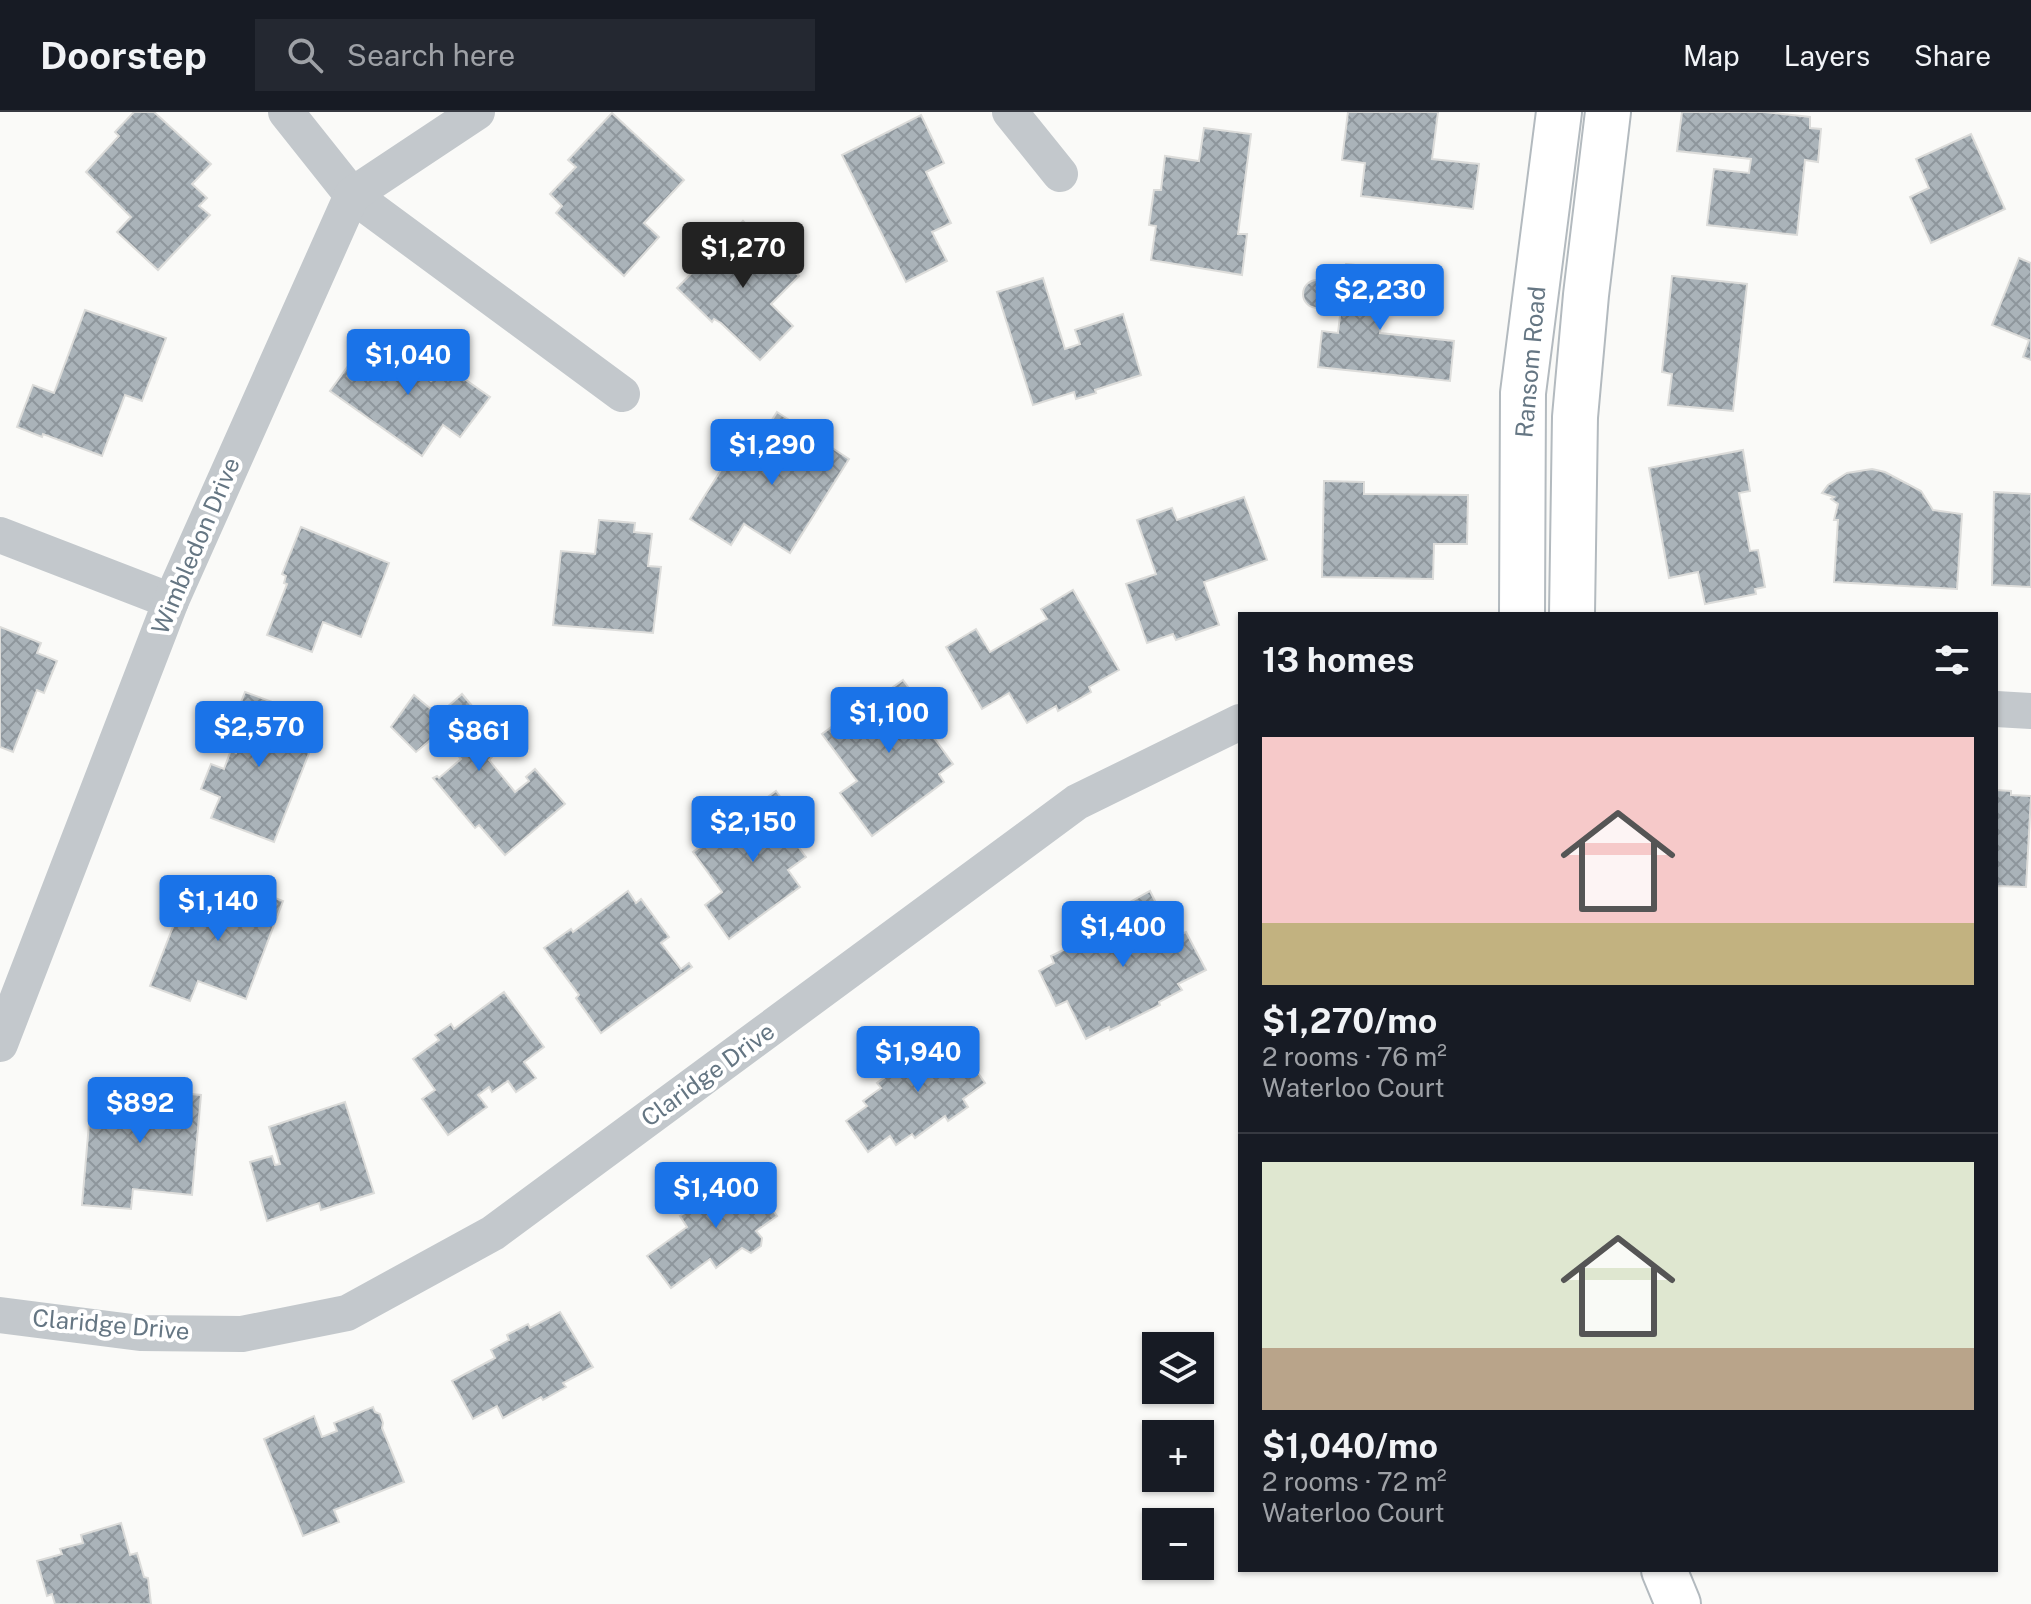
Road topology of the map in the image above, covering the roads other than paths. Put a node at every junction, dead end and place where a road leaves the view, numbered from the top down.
1 (286, 112) edge
2 (477, 112) edge
3 (1010, 112) edge
4 (1559, 112) edge
5 (1608, 112) edge
6 (1060, 174) dead end
7 (352, 195) junction
8 (622, 394) dead end
9 (0, 535) edge
10 (171, 601) junction
11 (1522, 612) edge
12 (1572, 612) edge
13 (1998, 709) edge
14 (2031, 711) edge
15 (1238, 723) edge
16 (0, 1044) edge
17 (0, 1315) edge
18 (1665, 1572) edge
19 (1678, 1604) edge

1 - 7 street
2 - 7 street
3 - 6 street
4 - 11 street, Ransom Road
5 - 12 street, Ransom Road
7 - 8 street
7 - 10 street, Wimbledon Drive
9 - 10 street
10 - 16 street, Wimbledon Drive
13 - 14 street
15 - 17 street, Claridge Drive
18 - 19 street

